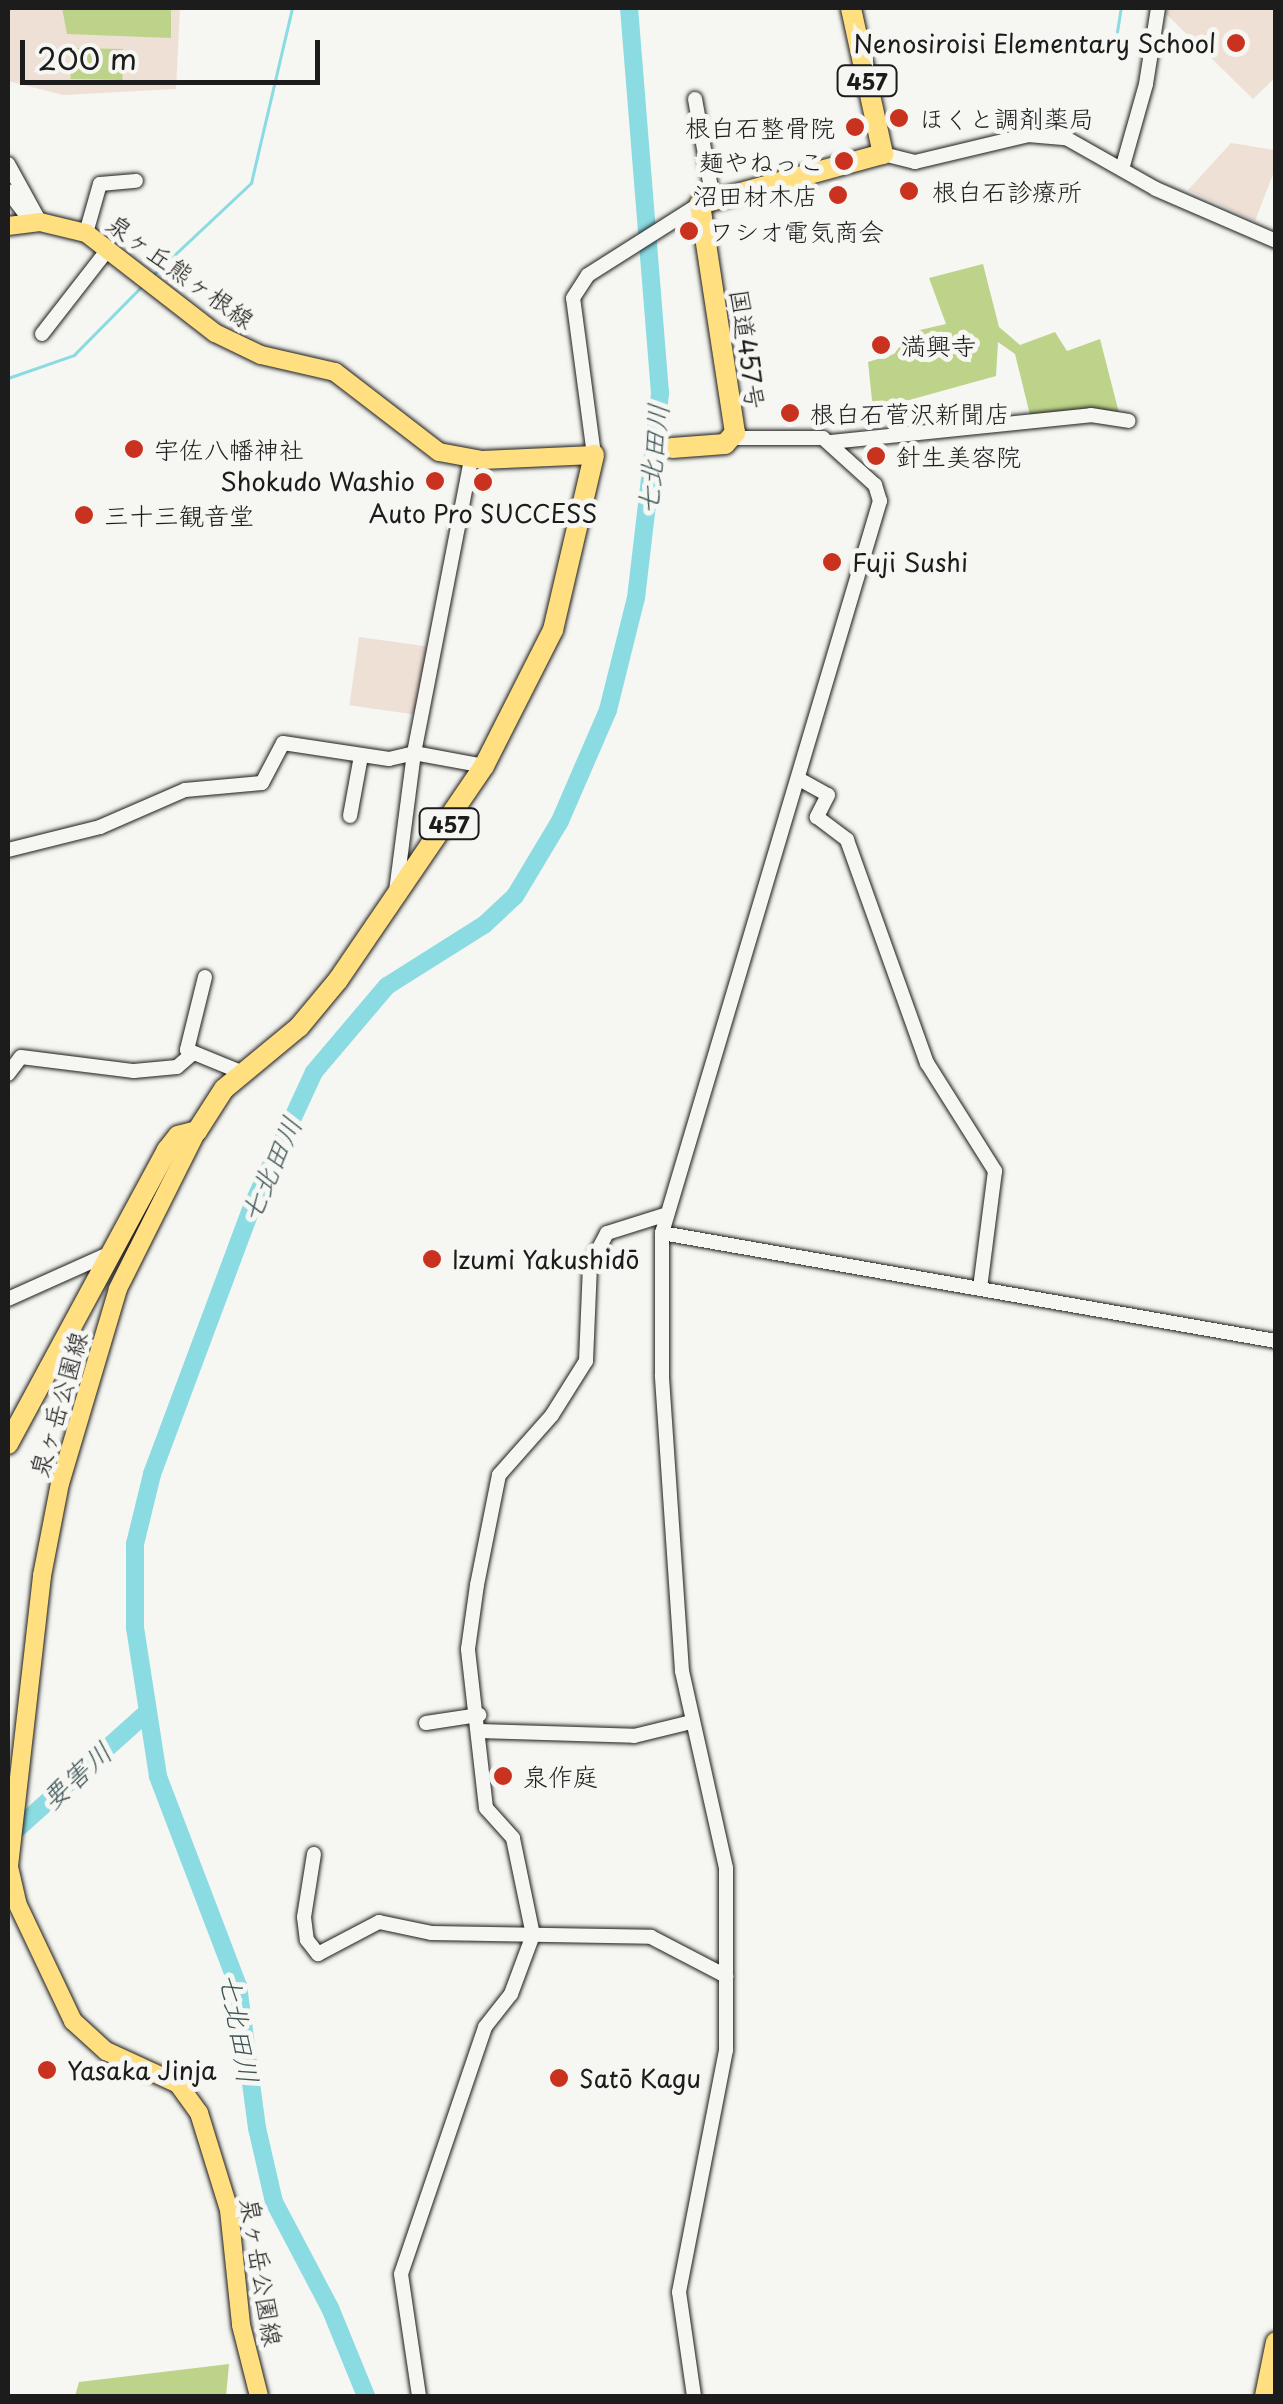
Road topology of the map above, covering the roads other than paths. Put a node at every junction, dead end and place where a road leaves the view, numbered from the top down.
1 (851, 8) edge
2 (1158, 8) edge
3 (695, 100) dead end
4 (883, 154) junction
5 (8, 164) edge
6 (1122, 169) junction
7 (136, 181) dead end
8 (8, 191) edge
9 (707, 202) junction
10 (36, 222) junction
11 (8, 226) edge
12 (86, 233) junction
13 (1276, 241) edge
14 (109, 248) junction
15 (42, 334) dead end
16 (1129, 421) dead end
17 (733, 438) junction
18 (830, 442) junction
19 (672, 448) dead end
20 (594, 455) junction
21 (471, 460) junction
22 (414, 752) junction
23 (361, 756) junction
24 (484, 766) junction
25 (798, 780) junction
26 (350, 816) dead end
27 (8, 850) edge
28 (395, 899) junction
29 (205, 977) dead end
30 (191, 1055) junction
31 (242, 1072) junction
32 (8, 1074) edge
33 (196, 1131) junction
34 (664, 1216) junction
35 (662, 1233) junction
36 (108, 1254) junction
37 (980, 1288) junction
38 (8, 1299) edge
39 (1276, 1341) edge
40 (8, 1444) edge
41 (479, 1715) junction
42 (691, 1722) junction
43 (426, 1723) dead end
44 (479, 1732) junction
45 (10, 1849) edge
46 (314, 1854) dead end
47 (12, 1906) edge
48 (532, 1935) junction
49 (726, 1976) junction
50 (1276, 2342) edge
51 (259, 2396) edge
52 (418, 2396) edge
53 (694, 2396) edge
54 (1265, 2396) edge

1 - 4 highway, 457
2 - 6 street
3 - 9 street
4 - 6 street
4 - 9 highway
5 - 10 street
6 - 13 street
7 - 12 street
8 - 10 street
9 - 17 highway, 国道457号
9 - 20 street
10 - 11 main road, 泉ヶ丘熊ヶ根線
10 - 12 main road, 泉ヶ丘熊ヶ根線
12 - 14 main road, 泉ヶ丘熊ヶ根線
14 - 15 street
14 - 21 main road, 泉ヶ丘熊ヶ根線
16 - 18 street
17 - 18 street
17 - 19 highway, 国道457号
18 - 25 street
20 - 21 main road, 泉ヶ丘熊ヶ根線
20 - 24 highway, 457
21 - 22 street
22 - 23 street
22 - 24 street
22 - 28 street
23 - 26 street
23 - 27 street
24 - 28 highway, 457
25 - 34 street
25 - 37 street
28 - 31 highway, 457
29 - 30 street
30 - 31 street
30 - 32 street
31 - 33 highway, 457
33 - 36 highway, 457
33 - 45 main road, 泉ヶ岳公園線
34 - 35 street
34 - 41 street
35 - 37 street
35 - 42 street
36 - 38 street
36 - 40 highway, 457
37 - 39 street
41 - 43 street
41 - 44 street
42 - 44 street
42 - 49 street
44 - 48 street
45 - 47 main road, 泉ヶ岳公園線
46 - 48 street
47 - 51 main road, 泉ヶ岳公園線
48 - 49 street
48 - 52 street
49 - 53 street
50 - 54 highway

